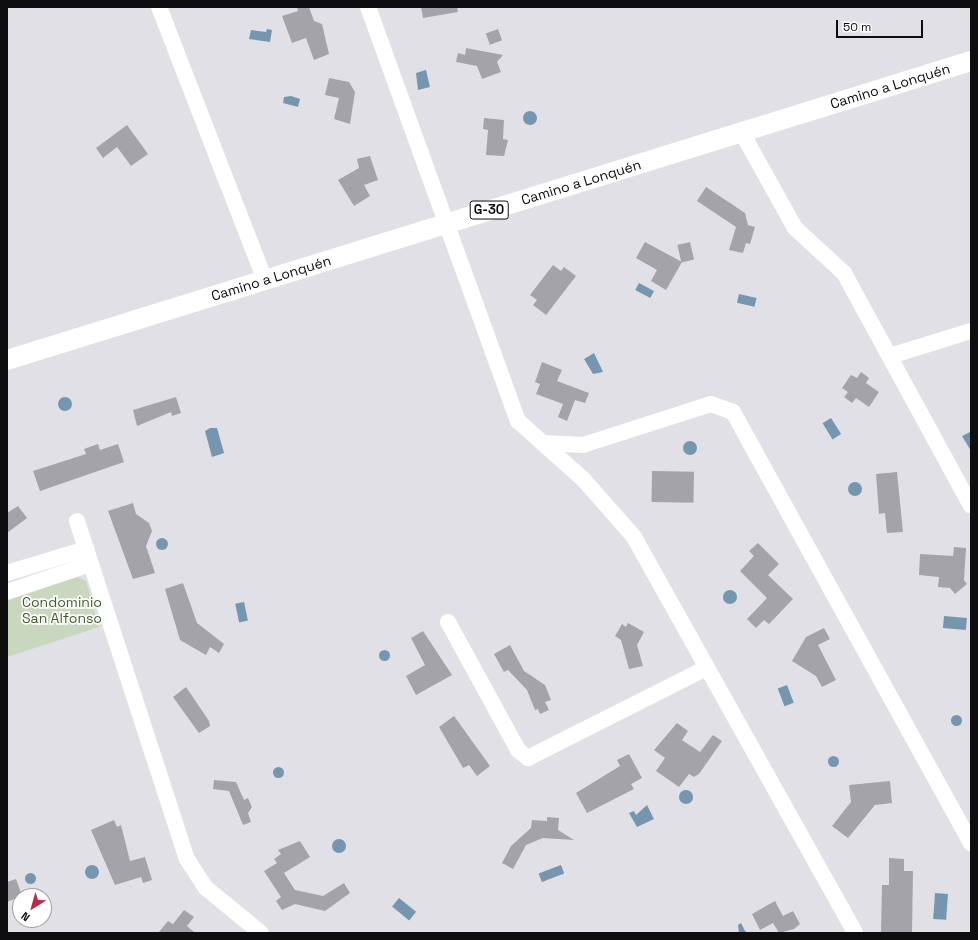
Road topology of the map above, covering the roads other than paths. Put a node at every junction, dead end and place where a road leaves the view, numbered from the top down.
1 (159, 7) edge
2 (368, 7) edge
3 (971, 61) edge
4 (741, 131) junction
5 (448, 223) junction
6 (265, 280) junction
7 (971, 331) edge
8 (890, 356) junction
9 (7, 360) edge
10 (539, 442) junction
11 (971, 506) edge
12 (77, 521) dead end
13 (86, 549) junction
14 (90, 564) junction
15 (7, 573) edge
16 (7, 592) edge
17 (448, 622) dead end
18 (706, 668) junction
19 (971, 844) edge
20 (261, 933) edge
21 (855, 933) edge

1 - 6 street
2 - 5 street
3 - 4 main road, Camino a Lonquén / G-30
4 - 5 main road, Camino a Lonquén / G-30
4 - 8 street
5 - 6 main road, Camino a Lonquén / G-30
5 - 10 street
6 - 9 main road, Camino a Lonquén / G-30
7 - 8 street
8 - 11 street
10 - 18 street
10 - 19 street
12 - 13 street
13 - 14 street
13 - 15 street
14 - 16 street
14 - 20 street
17 - 18 street
18 - 21 street

